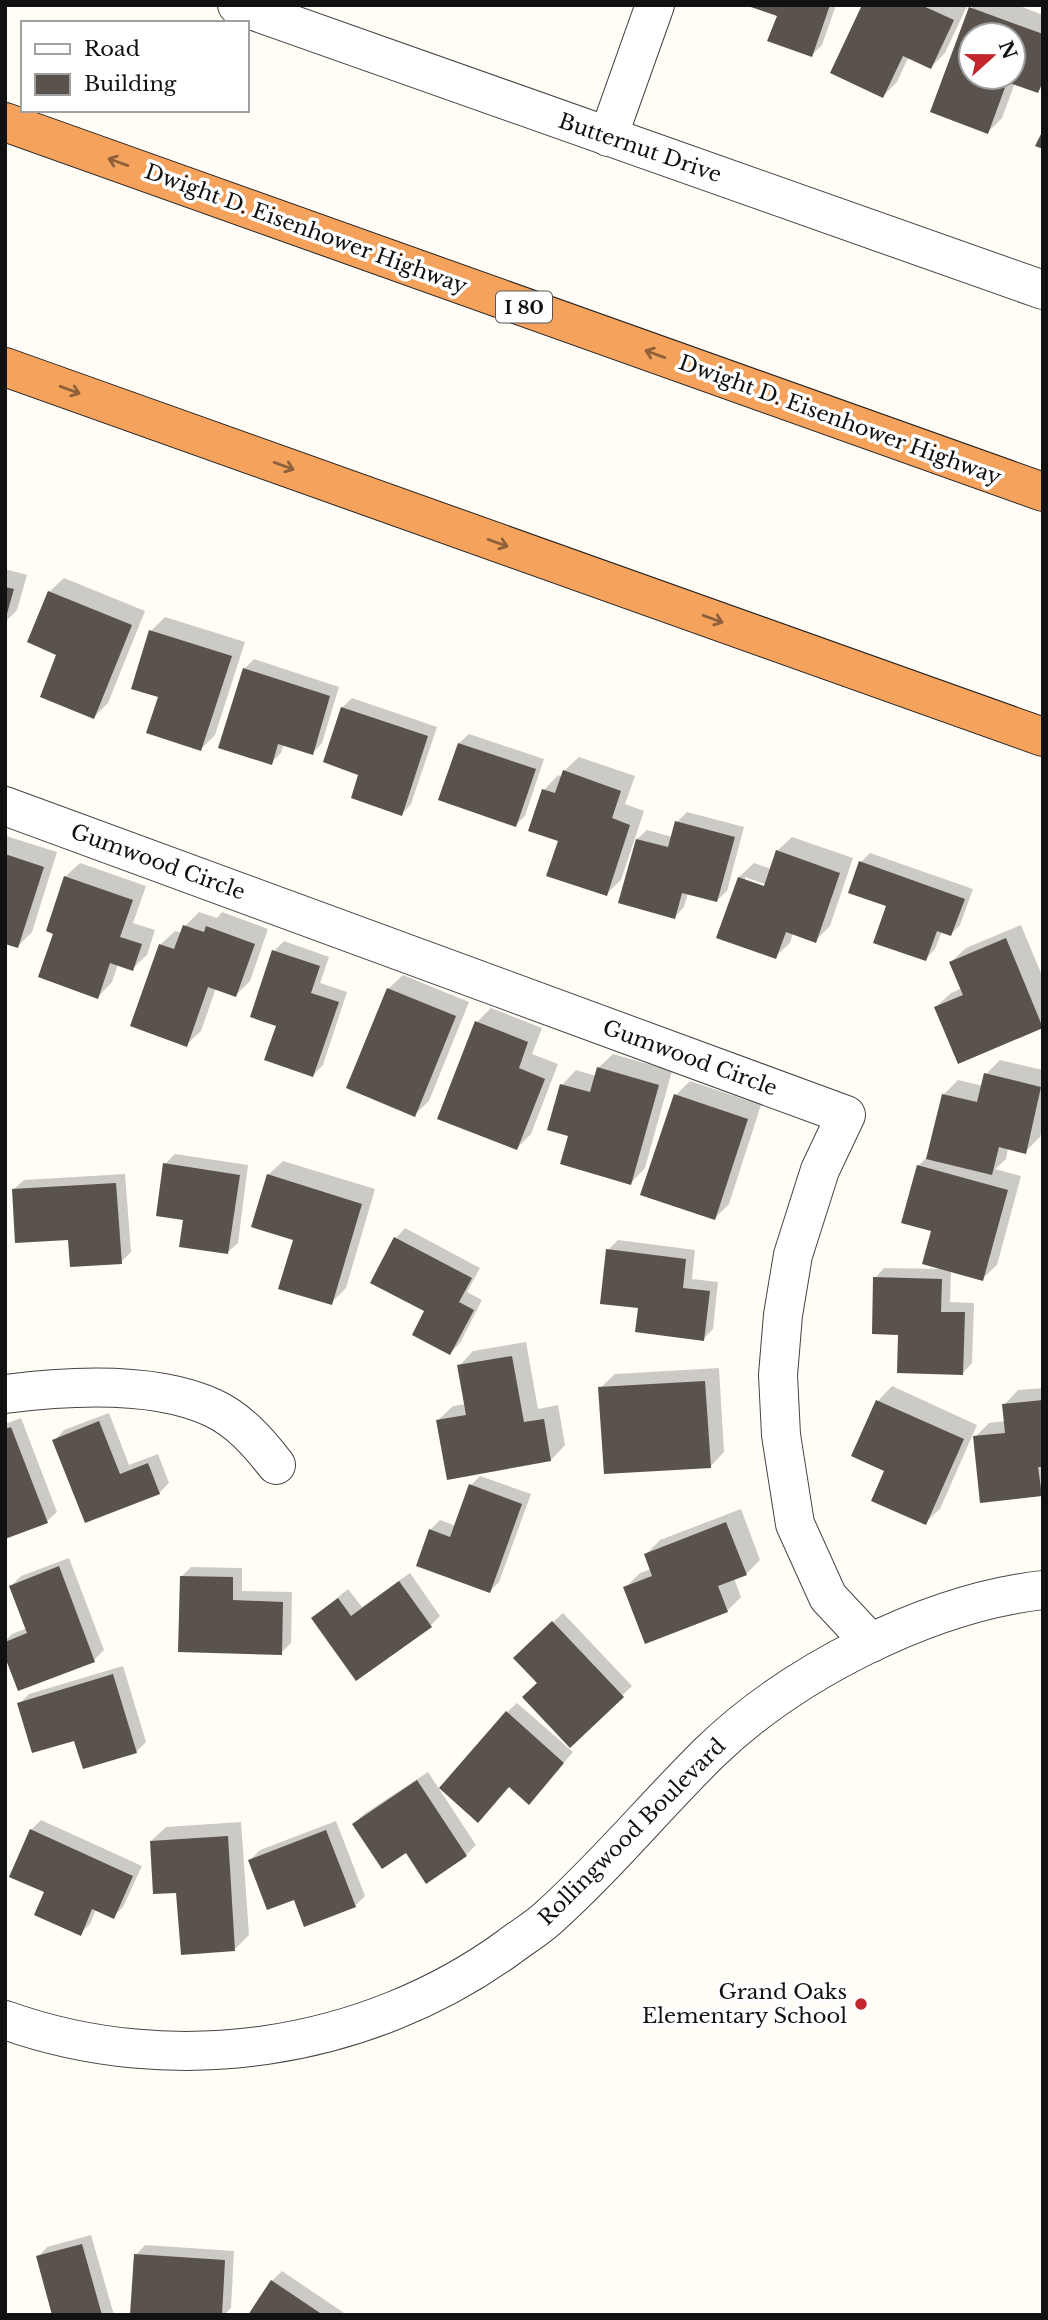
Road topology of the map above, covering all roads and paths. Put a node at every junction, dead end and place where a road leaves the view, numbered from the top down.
1 (237, 5) edge
2 (655, 5) edge
3 (5, 122) edge
4 (608, 137) junction
5 (1043, 290) edge
6 (5, 367) edge
7 (1043, 492) edge
8 (1043, 737) edge
9 (5, 806) edge
10 (5, 1394) edge
11 (276, 1465) dead end
12 (1043, 1590) edge
13 (871, 1643) junction
14 (5, 2020) edge

1 - 4 street, Butternut Drive
2 - 4 street
7 -> 3 highway, Dwight D. Eisenhower Highway / I 80
4 - 5 street, Butternut Drive
6 -> 8 highway
9 - 13 street, Gumwood Circle
10 - 11 street
12 - 13 street, Rollingwood Boulevard
13 - 14 street, Rollingwood Boulevard

